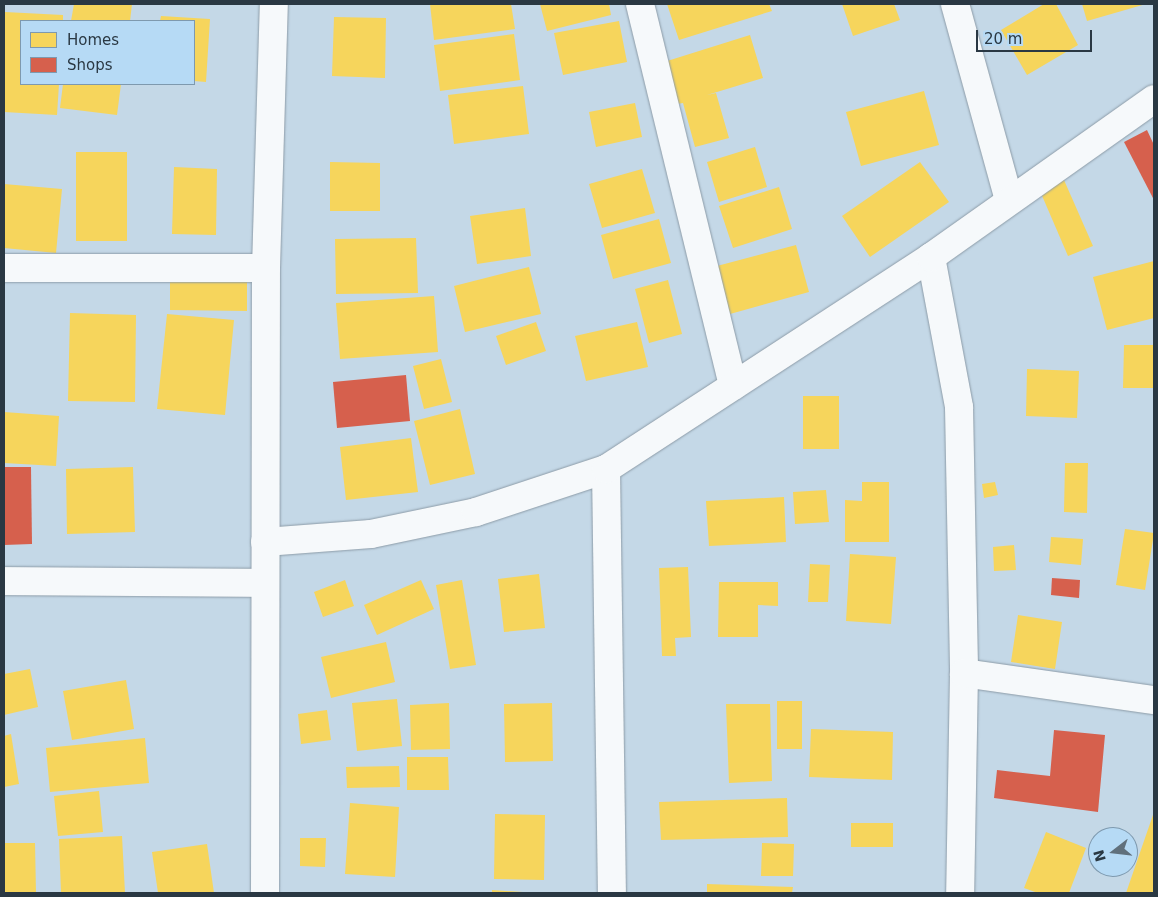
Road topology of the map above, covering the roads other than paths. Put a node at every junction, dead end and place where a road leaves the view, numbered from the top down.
1 (274, 4) edge
2 (640, 4) edge
3 (955, 4) edge
4 (1154, 99) edge
5 (1009, 200) junction
6 (931, 257) junction
7 (4, 268) edge
8 (266, 268) junction
9 (732, 386) junction
10 (606, 469) junction
11 (265, 542) junction
12 (4, 581) edge
13 (265, 583) junction
14 (964, 673) junction
15 (1154, 700) edge
16 (265, 893) edge
17 (612, 893) edge
18 (960, 893) edge

1 - 8 street
2 - 9 street
3 - 5 street
4 - 5 street
5 - 6 street
6 - 9 street
6 - 14 street
7 - 8 street
8 - 11 street
9 - 10 street
10 - 11 street
10 - 17 street
11 - 13 street
12 - 13 street
13 - 16 street
14 - 15 street
14 - 18 street

